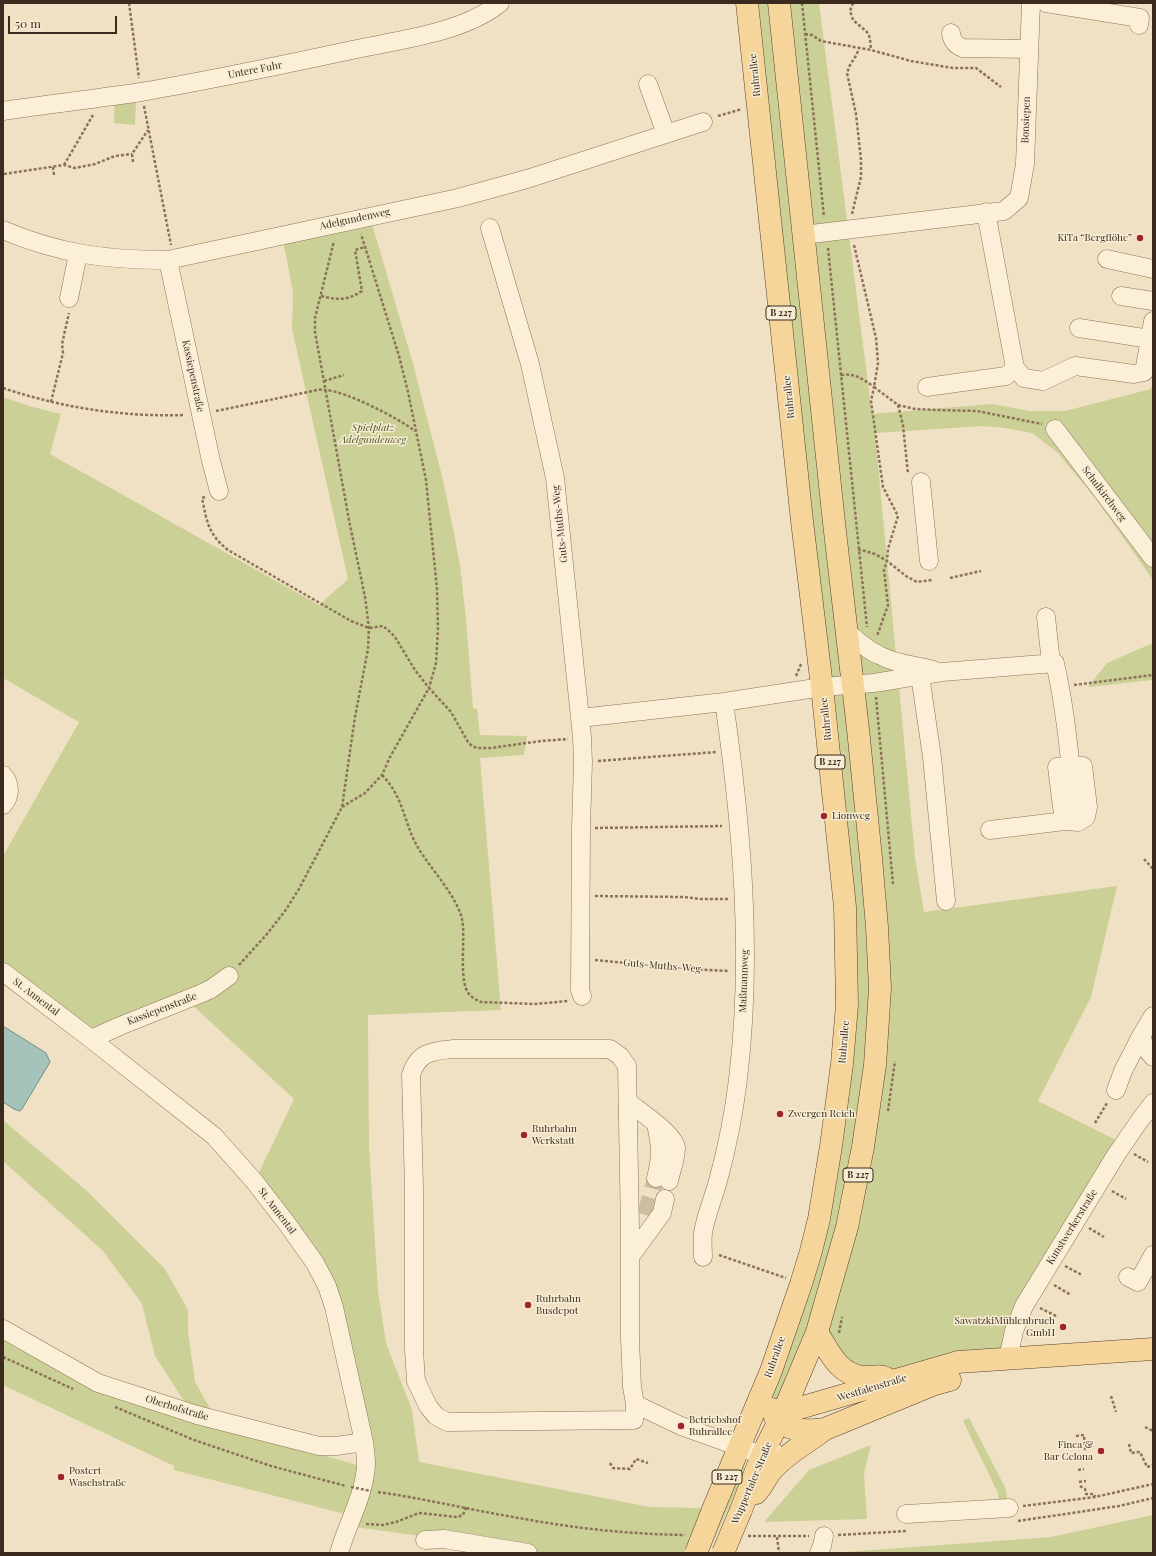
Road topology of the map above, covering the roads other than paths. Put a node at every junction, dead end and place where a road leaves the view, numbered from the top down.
1 (500, 3) edge
2 (747, 3) edge
3 (779, 3) edge
4 (1031, 3) edge
5 (1046, 3) edge
6 (1139, 25) dead end
7 (951, 33) dead end
8 (1029, 49) junction
9 (648, 84) dead end
10 (3, 111) edge
11 (702, 122) dead end
12 (666, 134) junction
13 (986, 212) junction
14 (490, 228) dead end
15 (3, 231) edge
16 (803, 235) junction
17 (78, 254) junction
18 (1107, 259) dead end
19 (168, 260) junction
20 (1153, 269) edge
21 (1121, 296) dead end
22 (69, 298) road end
23 (1153, 301) edge
24 (1153, 321) edge
25 (1079, 328) dead end
26 (1150, 339) junction
27 (1016, 368) junction
28 (927, 387) dead end
29 (1055, 429) road end
30 (921, 482) road end
31 (219, 491) road end
32 (1153, 558) edge
33 (929, 562) dead end
34 (1046, 617) dead end
35 (846, 631) junction
36 (1053, 663) junction
37 (942, 672) junction
38 (920, 676) junction
39 (853, 686) junction
40 (822, 687) junction
41 (724, 702) junction
42 (580, 718) junction
43 (3, 774) edge
44 (3, 805) edge
45 (990, 830) dead end
46 (946, 901) dead end
47 (3, 972) edge
48 (229, 976) road end
49 (582, 996) road end
50 (1153, 1016) edge
51 (1141, 1036) junction
52 (92, 1039) junction
53 (1153, 1057) edge
54 (1116, 1090) road end
55 (628, 1102) junction
56 (1153, 1103) edge
57 (663, 1179) tunnel mouth
58 (665, 1198) dead end
59 (646, 1215) tunnel mouth
60 (642, 1242) junction
61 (1153, 1255) edge
62 (630, 1257) junction
63 (703, 1257) dead end
64 (1133, 1279) dead end
65 (3, 1328) edge
66 (817, 1332) junction
67 (1153, 1349) edge
68 (1008, 1359) junction
69 (771, 1371) junction
70 (892, 1381) junction
71 (634, 1404) junction
72 (779, 1417) junction
73 (825, 1429) junction
74 (364, 1442) junction
75 (741, 1442) junction
76 (793, 1451) junction
77 (762, 1455) junction
78 (1009, 1508) road end
79 (740, 1510) junction
80 (906, 1514) dead end
81 (425, 1540) dead end
82 (692, 1544) edge
83 (339, 1553) edge
84 (528, 1553) edge
85 (722, 1553) edge

1 - 10 street, Untere Fuhr
2 - 40 main road, Ruhrallee / B 227
3 - 16 main road, B 227
4 - 8 street, Bonsiepen
5 - 6 street
7 - 8 street
8 - 13 street, Bonsiepen
9 - 12 street
11 - 12 street, Adelgundenweg
12 - 19 street, Adelgundenweg
13 - 16 street, Bonsiepen
13 - 27 street
14 - 42 street, Guts-Muths-Weg
15 - 17 street, Adelgundenweg
16 - 35 main road, B 227
17 - 19 street, Adelgundenweg
17 - 22 street
18 - 20 street
19 - 31 street, Kassiepenstraße
21 - 23 street
24 - 26 street
25 - 26 street
26 - 27 street
27 - 28 street
29 - 32 street, Schulkirchweg
30 - 33 street
34 - 36 street
35 - 37 street
35 - 39 main road, B 227
36 - 37 street
36 - 45 street
37 - 38 street
38 - 39 street
38 - 46 street
39 - 40 street
39 - 66 main road, B 227
40 - 41 street
40 - 69 main road, Ruhrallee / B 227
41 - 42 street
41 - 63 street, Maßmannweg
42 - 49 street, Guts-Muths-Weg
43 - 44 street
47 - 52 street, St. Annental
48 - 52 street, Kassiepenstraße
50 - 51 street
51 - 53 street
51 - 54 street
52 - 74 street, St. Annental
55 - 57 street
55 - 62 street
55 - 71 street
56 - 68 street, Kunstwerkerstraße
58 - 60 street
59 - 60 street
60 - 62 street
61 - 64 street
62 - 71 street
65 - 74 street, Oberhofstraße
66 - 70 main road
66 - 72 main road, B 227
67 - 68 main road, Westfalenstraße
68 - 70 main road, Westfalenstraße
68 - 73 main road, Westfalenstraße
69 - 72 main road
69 - 75 main road, Ruhrallee / B 227
70 - 72 main road, Westfalenstraße
71 - 75 street
72 - 73 main road, Westfalenstraße
72 - 75 main road, Westfalenstraße
72 - 77 main road, Wuppertaler Straße / B 227
73 - 76 main road
74 - 83 street, St. Annental
75 - 77 street
75 - 82 main road, B 227, bridge
76 - 77 street
76 - 79 main road
77 - 79 main road, Wuppertaler Straße / B 227
78 - 80 street
79 - 85 main road, Wuppertaler Straße / B 227, bridge
81 - 84 street

